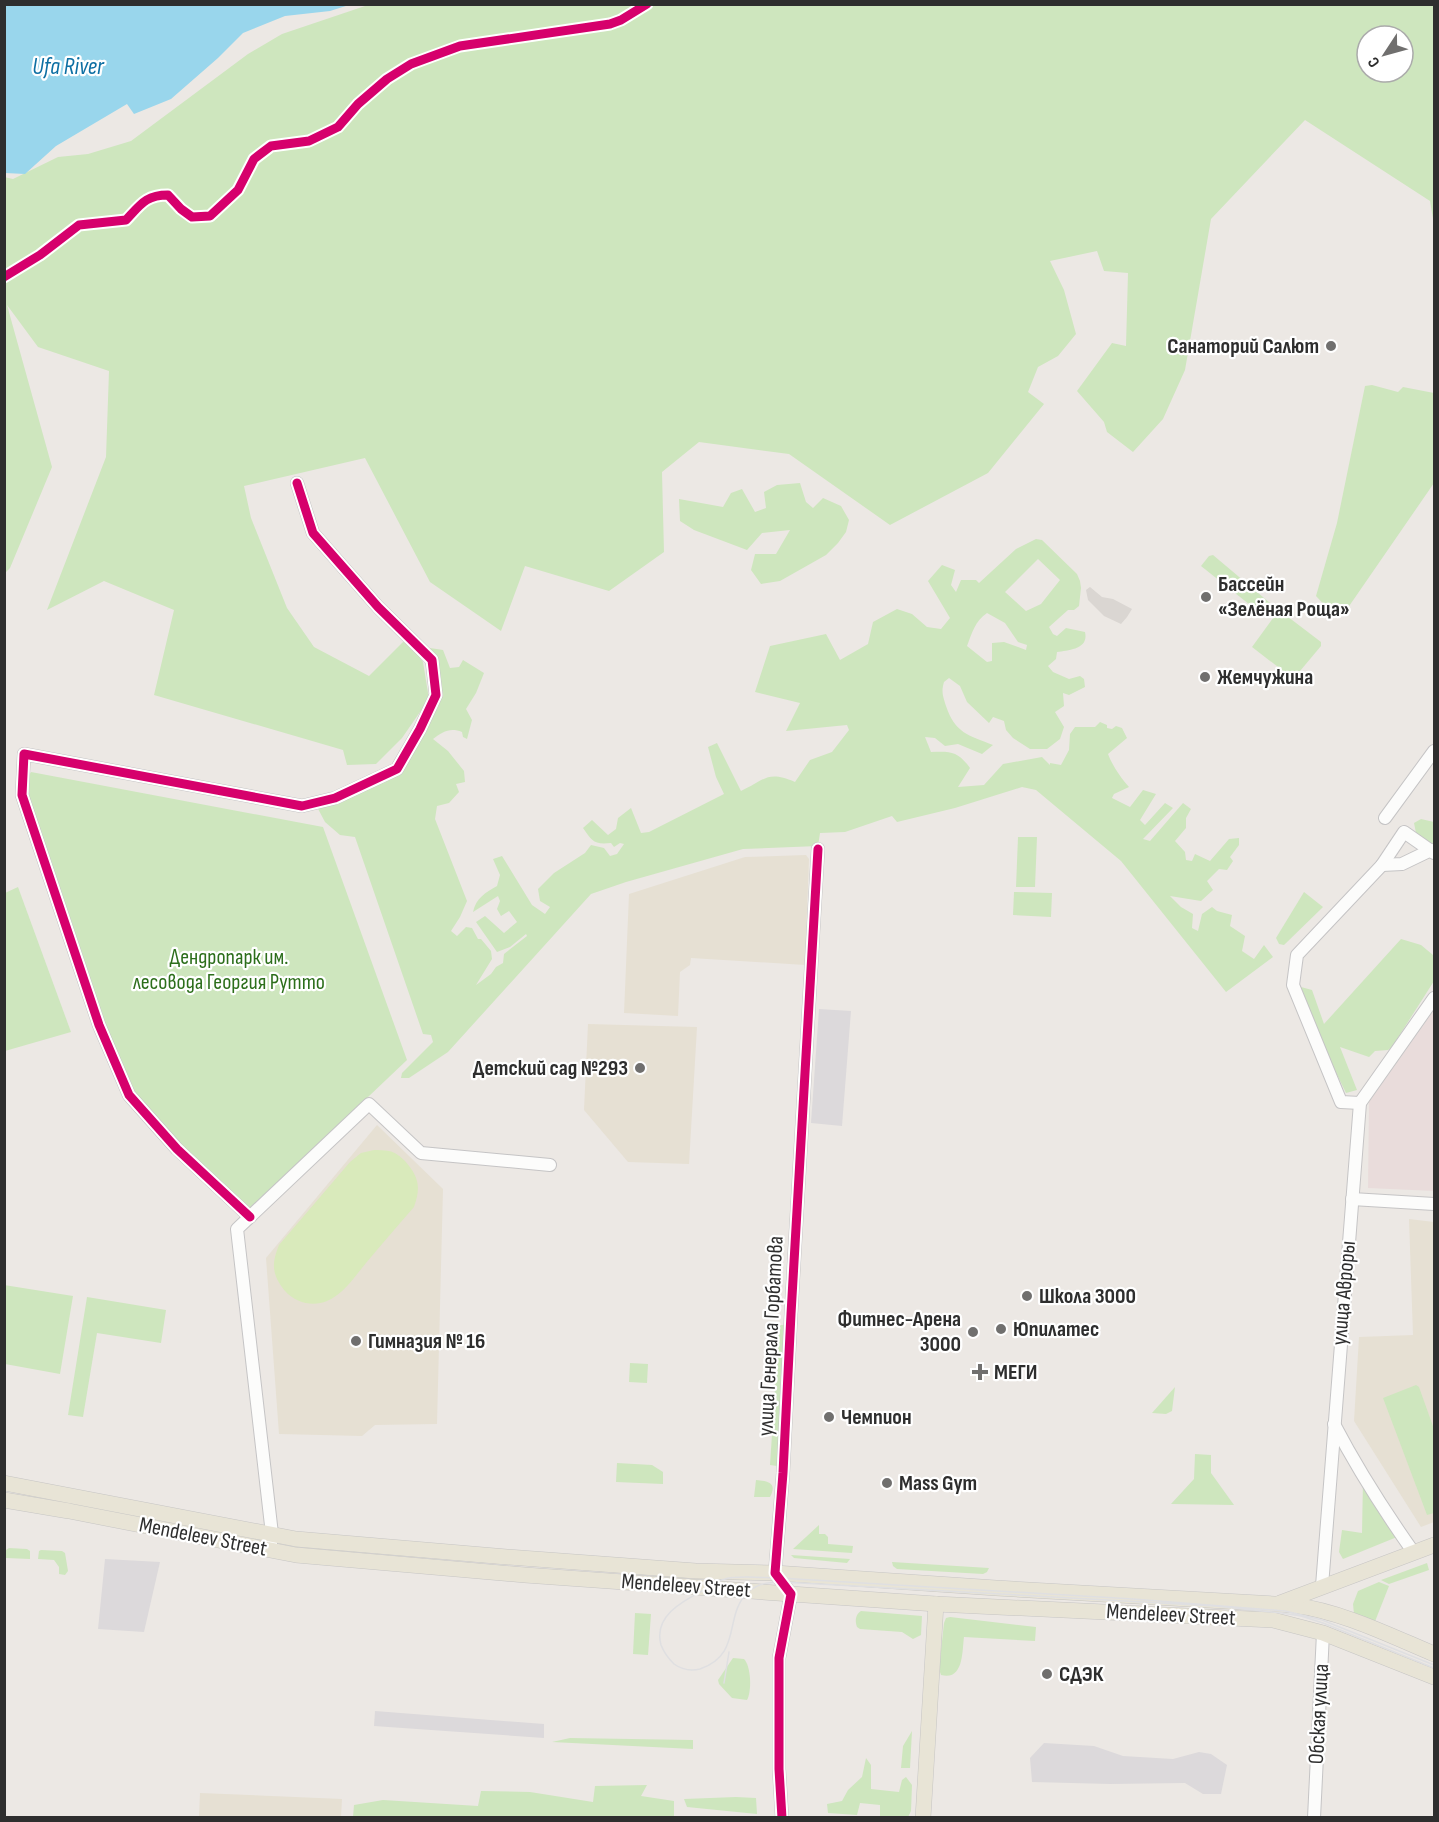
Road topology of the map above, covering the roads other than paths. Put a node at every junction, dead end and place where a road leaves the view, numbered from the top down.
1 (297, 483) dead end
2 (1434, 751) edge
3 (1385, 818) dead end
4 (818, 849) dead end
5 (1432, 852) edge
6 (1382, 865) junction
7 (1434, 998) edge
8 (1360, 1103) junction
9 (550, 1165) dead end
10 (1352, 1199) junction
11 (1434, 1204) edge
12 (250, 1217) junction
13 (1334, 1423) junction
14 (4, 1483) edge
15 (4, 1500) edge
16 (272, 1534) junction
17 (1434, 1545) edge
18 (270, 1550) junction
19 (1414, 1552) junction
20 (775, 1573) junction
21 (1322, 1586) junction
22 (791, 1594) junction
23 (936, 1604) junction
24 (1292, 1605) junction
25 (1322, 1611) junction
26 (1274, 1612) junction
27 (1323, 1633) junction
28 (1434, 1654) edge
29 (1434, 1677) edge
30 (783, 1818) edge
31 (923, 1818) edge
32 (1314, 1818) edge

1 - 12 street
2 - 3 street
4 - 20 street, улица Генерала Горбатова
5 - 6 street
5 - 6 street
6 - 8 street
7 - 8 street
8 - 10 street, улица Авроры
9 - 12 street
10 - 11 street
10 - 13 street, улица Авроры
12 - 16 street
13 - 19 street
13 - 21 street, улица Авроры
14 - 16 main road, Mendeleev Street
15 - 18 main road, Mendeleev Street
16 - 18 street
16 - 20 main road, Mendeleev Street
17 - 19 main road
18 - 22 main road, Mendeleev Street
19 - 21 main road
20 - 22 street
20 - 26 main road, Mendeleev Street
21 - 24 main road
21 - 25 main road, улица Авроры
21 - 26 main road
22 - 23 main road, Mendeleev Street
22 - 30 street
23 - 26 main road, Mendeleev Street
23 - 31 main road
24 - 25 main road
24 - 26 main road
25 - 27 main road, Обская улица
25 - 28 main road
26 - 27 main road, Mendeleev Street
27 - 29 main road, Mendeleev Street
27 - 32 street, Обская улица

